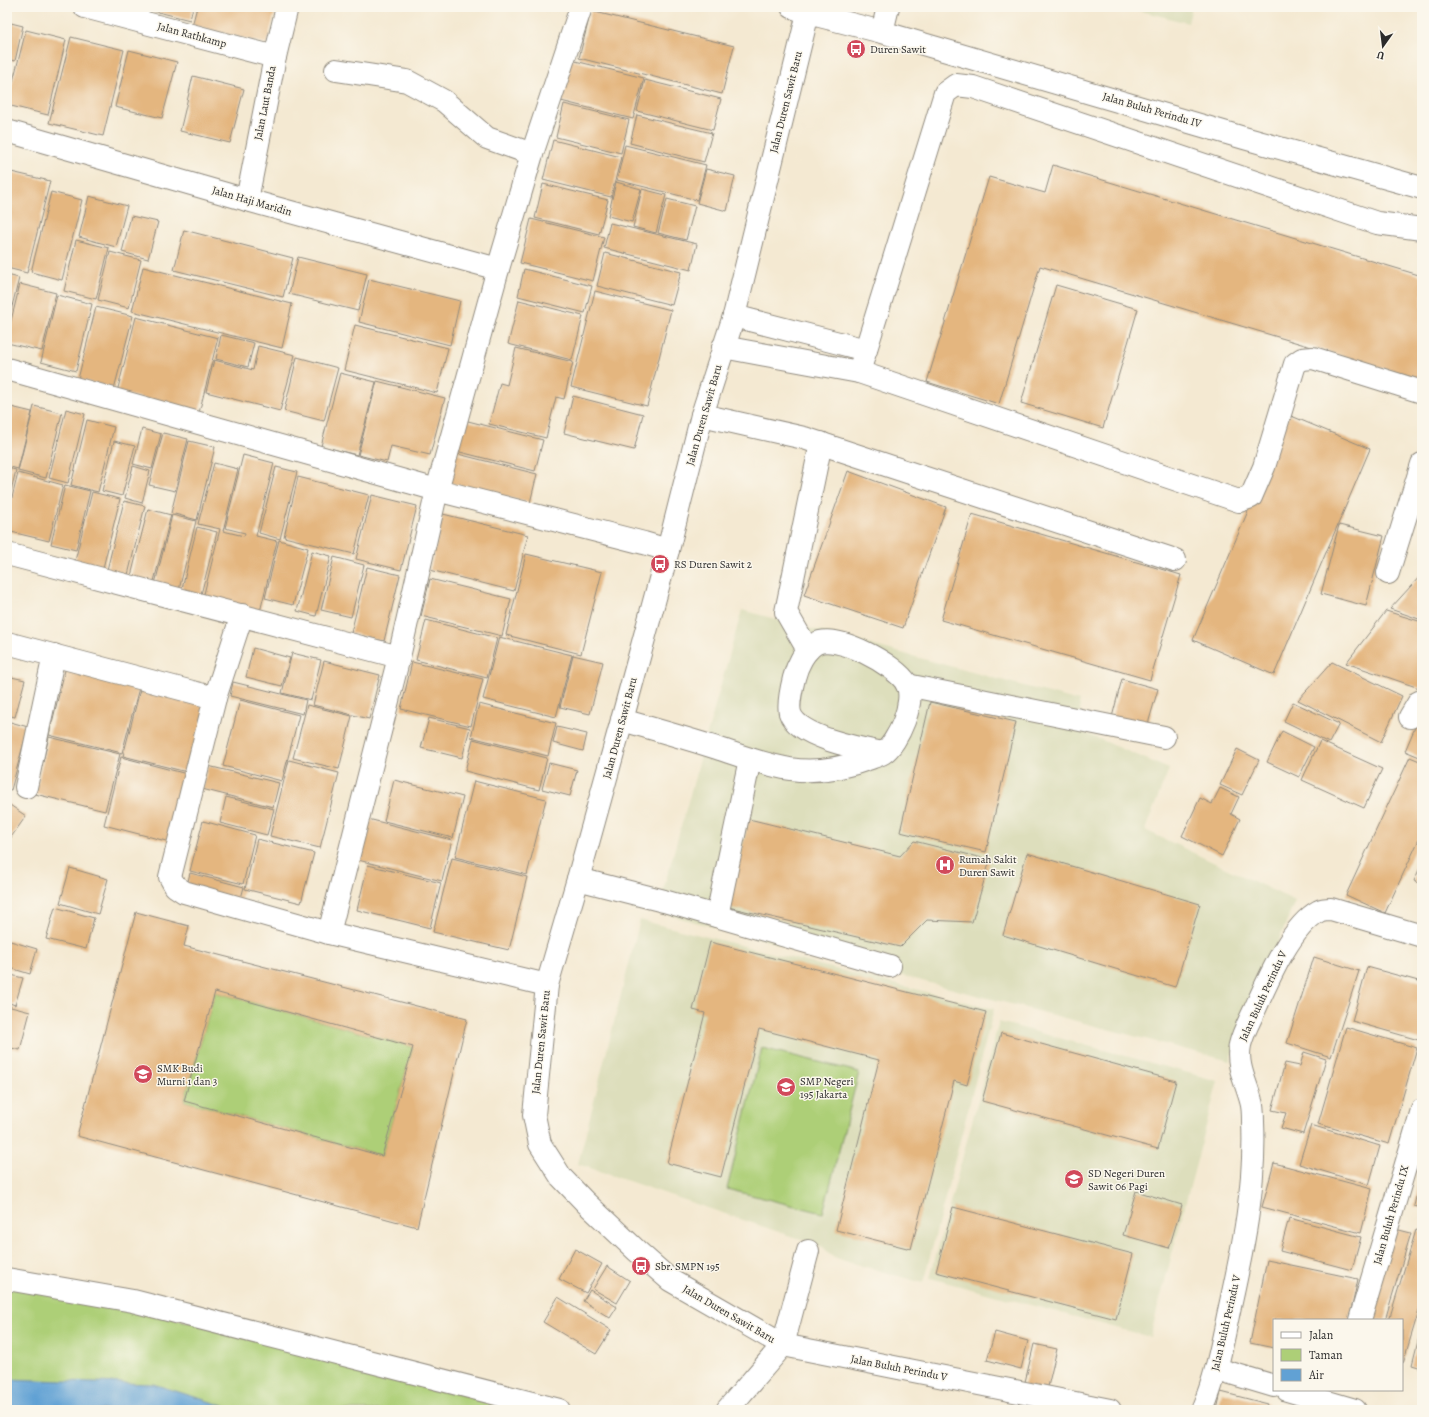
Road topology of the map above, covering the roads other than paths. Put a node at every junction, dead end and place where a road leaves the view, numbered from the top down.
1 (85, 7) edge
2 (287, 7) edge
3 (581, 7) edge
4 (804, 9) edge
5 (885, 17) edge
6 (274, 57) junction
7 (336, 70) dead end
8 (7, 131) edge
9 (532, 154) junction
10 (1422, 188) edge
11 (247, 200) junction
12 (1422, 229) edge
13 (498, 270) junction
14 (734, 316) junction
15 (723, 347) junction
16 (866, 350) junction
17 (7, 370) edge
18 (859, 372) junction
19 (1422, 392) edge
20 (702, 416) junction
21 (822, 443) junction
22 (1422, 464) edge
23 (437, 490) junction
24 (668, 550) junction
25 (7, 554) edge
26 (1175, 560) dead end
27 (1388, 573) dead end
28 (242, 615) junction
29 (7, 643) edge
30 (808, 650) junction
31 (54, 655) junction
32 (399, 657) junction
33 (907, 685) junction
34 (215, 698) junction
35 (622, 720) junction
36 (1164, 737) dead end
37 (883, 753) junction
38 (750, 759) junction
39 (26, 787) dead end
40 (578, 879) junction
41 (717, 916) junction
42 (329, 933) junction
43 (1422, 936) edge
44 (890, 966) dead end
45 (547, 985) junction
46 (1422, 1110) edge
47 (808, 1251) dead end
48 (7, 1279) edge
49 (1360, 1319) edge
50 (783, 1345) junction
51 (1217, 1369) junction
52 (1273, 1386) edge
53 (1293, 1391) edge
54 (1343, 1401) edge
55 (534, 1407) edge
56 (559, 1410) edge
57 (727, 1410) edge
58 (1110, 1410) edge
59 (1202, 1410) edge

1 - 6 street, Jalan Rathkamp
2 - 6 street, Jalan Laut Banda
3 - 9 street
4 - 5 street, Jalan Buluh Perindu IV
4 - 14 street, Jalan Duren Sawit Baru
5 - 10 street, Jalan Buluh Perindu IV
6 - 11 street, Jalan Laut Banda
7 - 9 street
8 - 11 street, Jalan Haji Maridin
9 - 13 street
11 - 13 street, Jalan Haji Maridin
12 - 16 street
13 - 23 street
14 - 15 street, Jalan Duren Sawit Baru
14 - 16 street
15 - 18 street
15 - 20 street, Jalan Duren Sawit Baru
16 - 18 street
17 - 23 street
18 - 19 street
20 - 21 street
20 - 24 street, Jalan Duren Sawit Baru
21 - 26 street
21 - 30 street
22 - 27 street
23 - 24 street
23 - 32 street
24 - 35 street, Jalan Duren Sawit Baru
25 - 28 street
28 - 32 street
28 - 34 street
29 - 31 street
30 - 33 street
30 - 37 street
31 - 34 street
31 - 39 street
32 - 42 street
33 - 36 street
33 - 37 street
34 - 42 street
35 - 38 street
35 - 40 street, Jalan Duren Sawit Baru
37 - 38 street
38 - 41 street
40 - 41 street
40 - 45 street, Jalan Duren Sawit Baru
41 - 44 street
42 - 45 street
43 - 51 street, Jalan Buluh Perindu V
45 - 50 street, Jalan Duren Sawit Baru
46 - 49 street, Jalan Buluh Perindu IX
47 - 50 street
48 - 55 street
50 - 57 street
50 - 58 street, Jalan Buluh Perindu V
51 - 52 street
51 - 59 street, Jalan Buluh Perindu V
53 - 54 street
55 - 56 street

